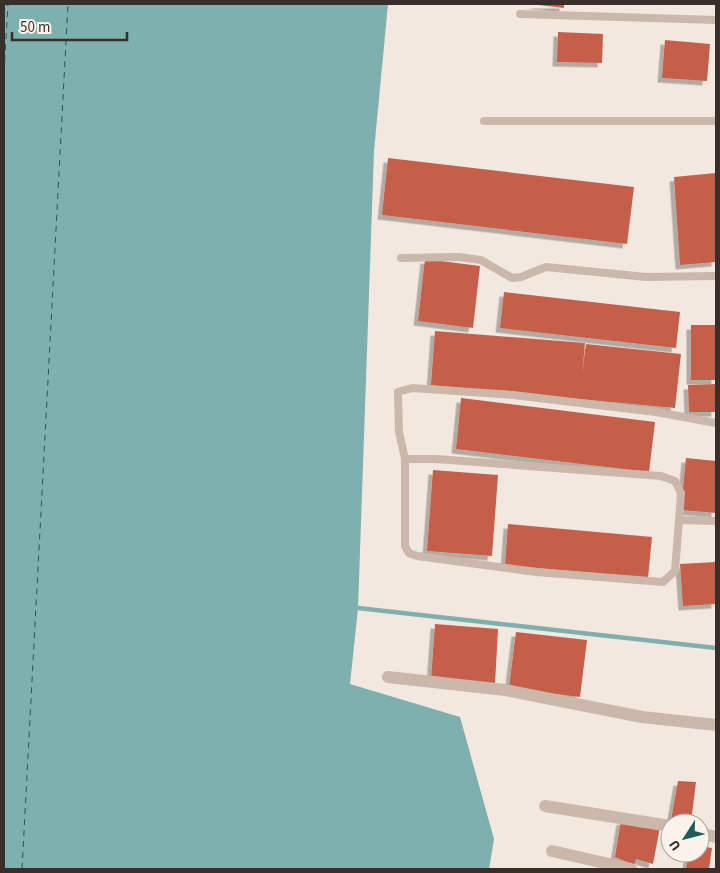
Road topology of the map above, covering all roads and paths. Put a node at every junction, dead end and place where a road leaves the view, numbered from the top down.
1 (520, 14) dead end
2 (716, 20) edge
3 (484, 121) dead end
4 (716, 121) edge
5 (401, 258) dead end
6 (716, 276) edge
7 (716, 423) edge
8 (405, 459) junction
9 (679, 520) junction
10 (716, 521) edge
11 (388, 677) dead end
12 (716, 725) edge
13 (544, 806) dead end
14 (660, 824) edge
15 (552, 851) dead end
16 (631, 869) edge

1 - 2 lane
3 - 4 lane
5 - 6 lane
7 - 8 lane
8 - 9 lane
8 - 9 lane
9 - 10 lane
11 - 12 street
13 - 14 street
15 - 16 street

